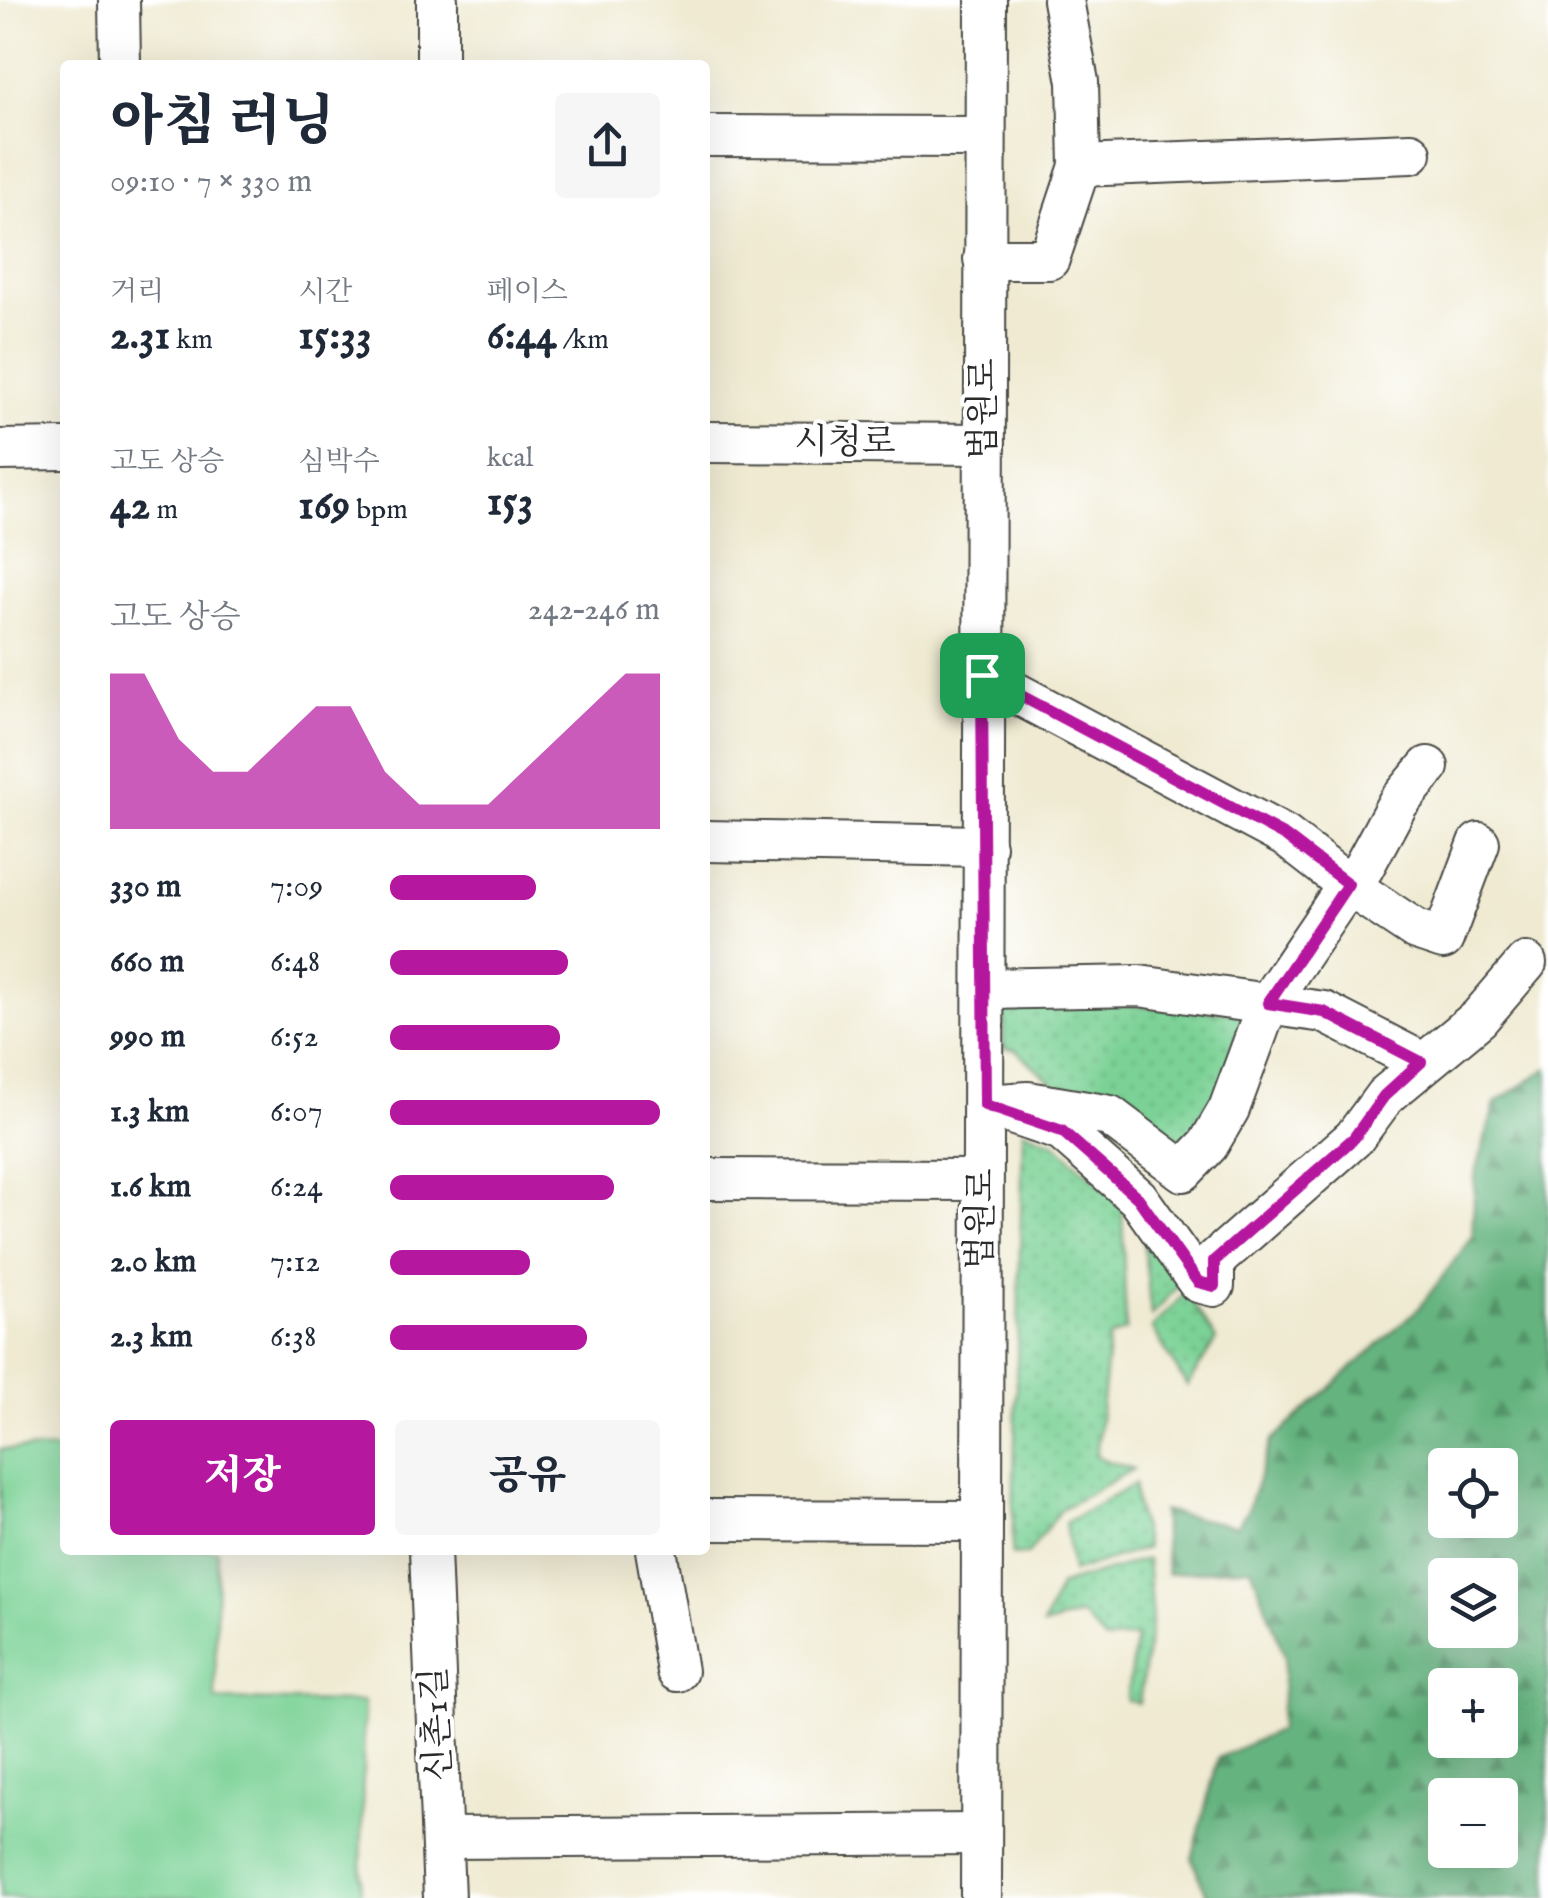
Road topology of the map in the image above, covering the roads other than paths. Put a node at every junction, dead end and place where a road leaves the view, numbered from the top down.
1 (118, 0) edge
2 (438, 0) edge
3 (986, 0) edge
4 (1064, 0) edge
5 (120, 60) edge
6 (436, 60) edge
7 (710, 136) edge
8 (983, 137) junction
9 (1411, 154) dead end
10 (1080, 166) junction
11 (984, 259) junction
12 (710, 442) edge
13 (985, 444) junction
14 (60, 448) edge
15 (0, 450) edge
16 (982, 675) junction
17 (1428, 766) dead end
18 (710, 841) edge
19 (1480, 844) dead end
20 (985, 846) junction
21 (1348, 884) junction
22 (1526, 963) dead end
23 (984, 989) junction
24 (1268, 1003) junction
25 (1421, 1062) junction
26 (985, 1105) junction
27 (710, 1179) edge
28 (982, 1180) junction
29 (710, 1520) edge
30 (978, 1521) junction
31 (430, 1555) edge
32 (657, 1555) edge
33 (677, 1671) dead end
34 (978, 1834) junction
35 (444, 1838) junction
36 (444, 1898) edge
37 (980, 1898) edge

1 - 5 street
2 - 6 street
3 - 8 street, 법원로
4 - 10 street
7 - 8 street
8 - 11 street, 법원로
9 - 10 street
10 - 11 street
11 - 13 street, 법원로
12 - 13 street, 시청로
13 - 16 street, 법원로
14 - 15 street
16 - 20 street, 법원로
16 - 21 street
17 - 21 street
18 - 20 street
19 - 21 street
20 - 23 street, 법원로
21 - 24 street
22 - 25 street
23 - 24 street
23 - 26 street, 법원로
24 - 25 street
24 - 26 street
25 - 26 street
26 - 28 street, 법원로
27 - 28 street
28 - 30 street, 법원로
29 - 30 street
30 - 34 street, 법원로
31 - 35 street, 신촌1길
32 - 33 street
34 - 35 street
34 - 37 street, 법원로
35 - 36 street, 신촌1길

